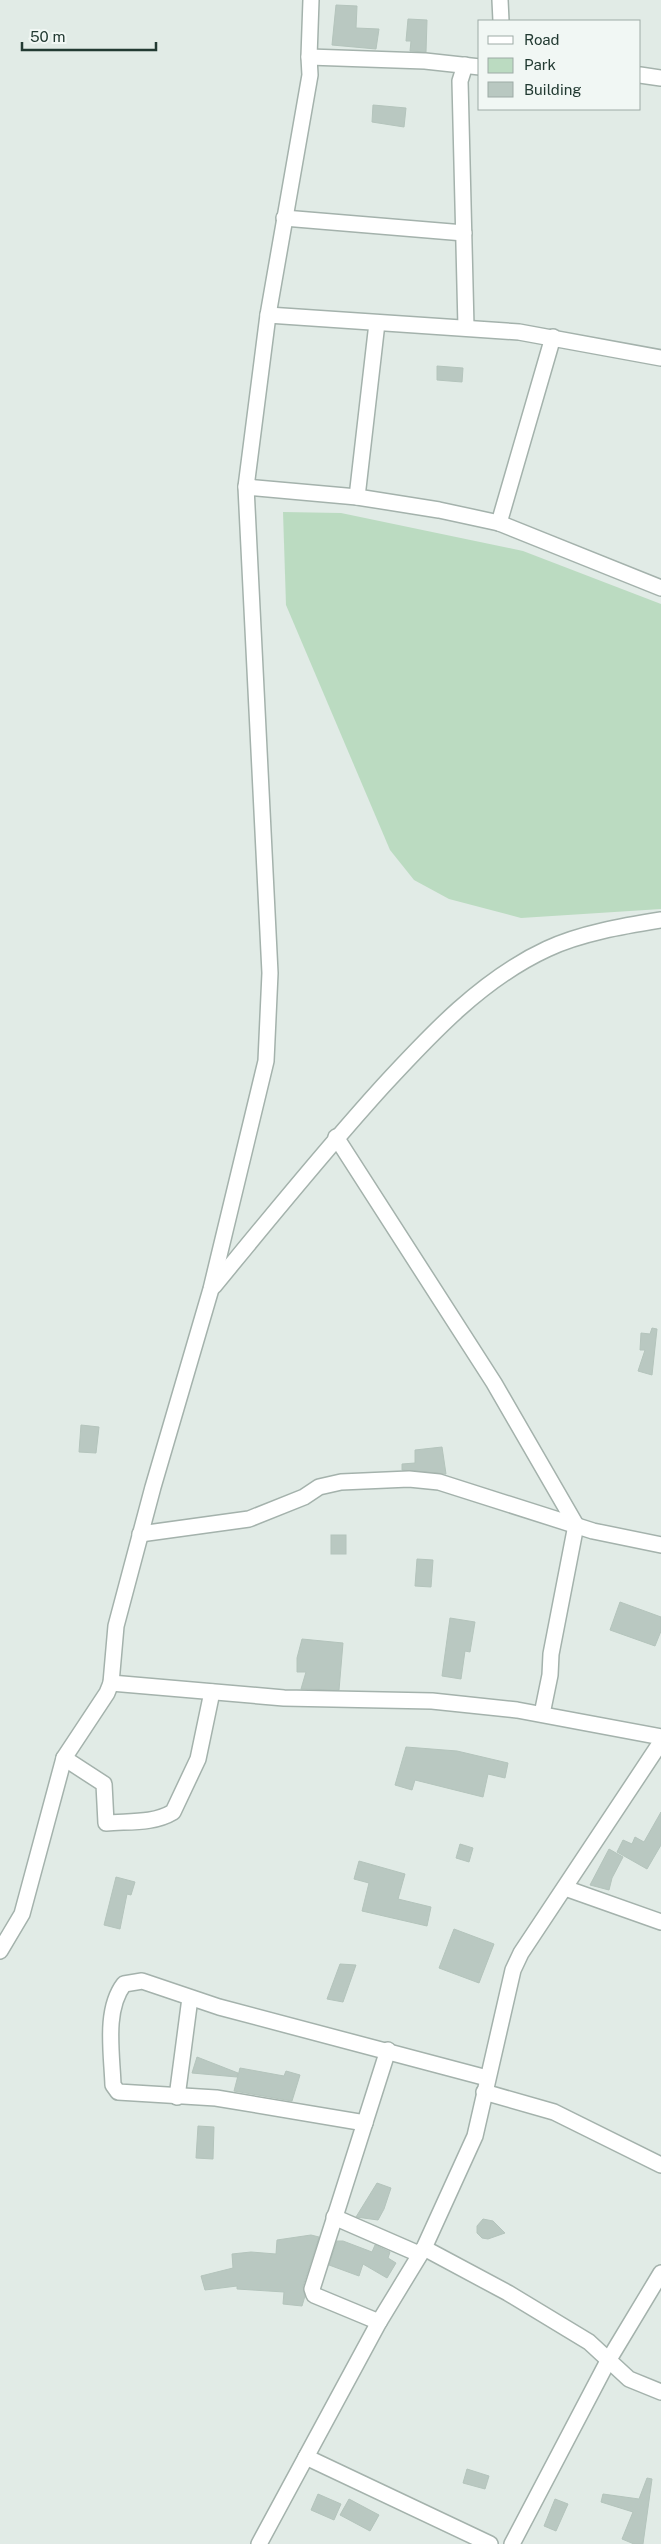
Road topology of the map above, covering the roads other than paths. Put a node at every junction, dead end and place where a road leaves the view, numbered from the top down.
1 (311, 0) edge
2 (500, 0) edge
3 (500, 20) edge
4 (309, 58) junction
5 (472, 66) edge
6 (641, 76) edge
7 (661, 78) edge
8 (284, 218) junction
9 (464, 233) junction
10 (268, 315) junction
11 (378, 323) junction
12 (466, 327) junction
13 (553, 337) junction
14 (661, 358) edge
15 (246, 487) junction
16 (357, 497) junction
17 (499, 523) junction
18 (661, 588) edge
19 (661, 920) edge
20 (336, 1137) junction
21 (212, 1289) junction
22 (576, 1525) junction
23 (140, 1534) junction
24 (661, 1545) edge
25 (111, 1683) junction
26 (212, 1692) junction
27 (542, 1714) junction
28 (661, 1736) edge
29 (661, 1742) edge
30 (64, 1758) junction
31 (565, 1888) junction
32 (661, 1922) edge
33 (0, 1951) edge
34 (190, 1998) junction
35 (388, 2050) junction
36 (486, 2085) junction
37 (177, 2097) junction
38 (365, 2123) junction
39 (661, 2165) edge
40 (334, 2217) junction
41 (422, 2251) junction
42 (661, 2273) edge
43 (379, 2322) junction
44 (608, 2361) junction
45 (661, 2392) edge
46 (306, 2457) junction
47 (259, 2544) edge
48 (490, 2544) edge
49 (512, 2544) edge

1 - 4 street
2 - 3 street
4 - 5 street
4 - 8 street
5 - 9 street
6 - 7 street
8 - 9 street
8 - 10 street
9 - 12 street
10 - 11 street
10 - 15 street
11 - 12 street
11 - 16 street
12 - 13 street
13 - 14 street
13 - 17 street
15 - 16 street
15 - 21 street
16 - 17 street
17 - 18 street
19 - 20 street
20 - 21 street
20 - 22 street
21 - 23 street
22 - 23 street
22 - 24 street
22 - 27 street
23 - 25 street
25 - 26 street
25 - 30 street
26 - 27 street
26 - 30 street
27 - 28 street
29 - 31 street
30 - 33 street
31 - 32 street
31 - 36 street
34 - 35 street
34 - 37 street
34 - 37 street
35 - 36 street
35 - 38 street
36 - 39 street
36 - 41 street
37 - 38 street
38 - 40 street
40 - 41 street
40 - 43 street
41 - 43 street
41 - 44 street
42 - 44 street
43 - 46 street
44 - 45 street
44 - 49 street
46 - 47 street
46 - 48 street

